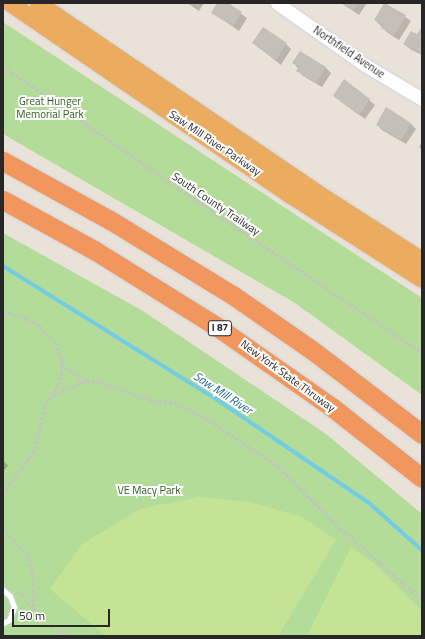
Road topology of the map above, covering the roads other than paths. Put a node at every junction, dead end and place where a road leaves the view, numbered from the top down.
1 (10, 3) edge
2 (38, 3) edge
3 (277, 3) edge
4 (422, 99) edge
5 (3, 160) edge
6 (3, 200) edge
7 (422, 260) edge
8 (422, 279) edge
9 (422, 434) edge
10 (422, 478) edge
11 (3, 590) edge
12 (3, 624) edge

1 - 8 highway, Saw Mill River Parkway
2 - 7 highway, Saw Mill River Parkway
3 - 4 street, Northfield Avenue
5 - 9 highway
6 - 10 highway, New York State Thruway / I 87
11 - 12 lane

